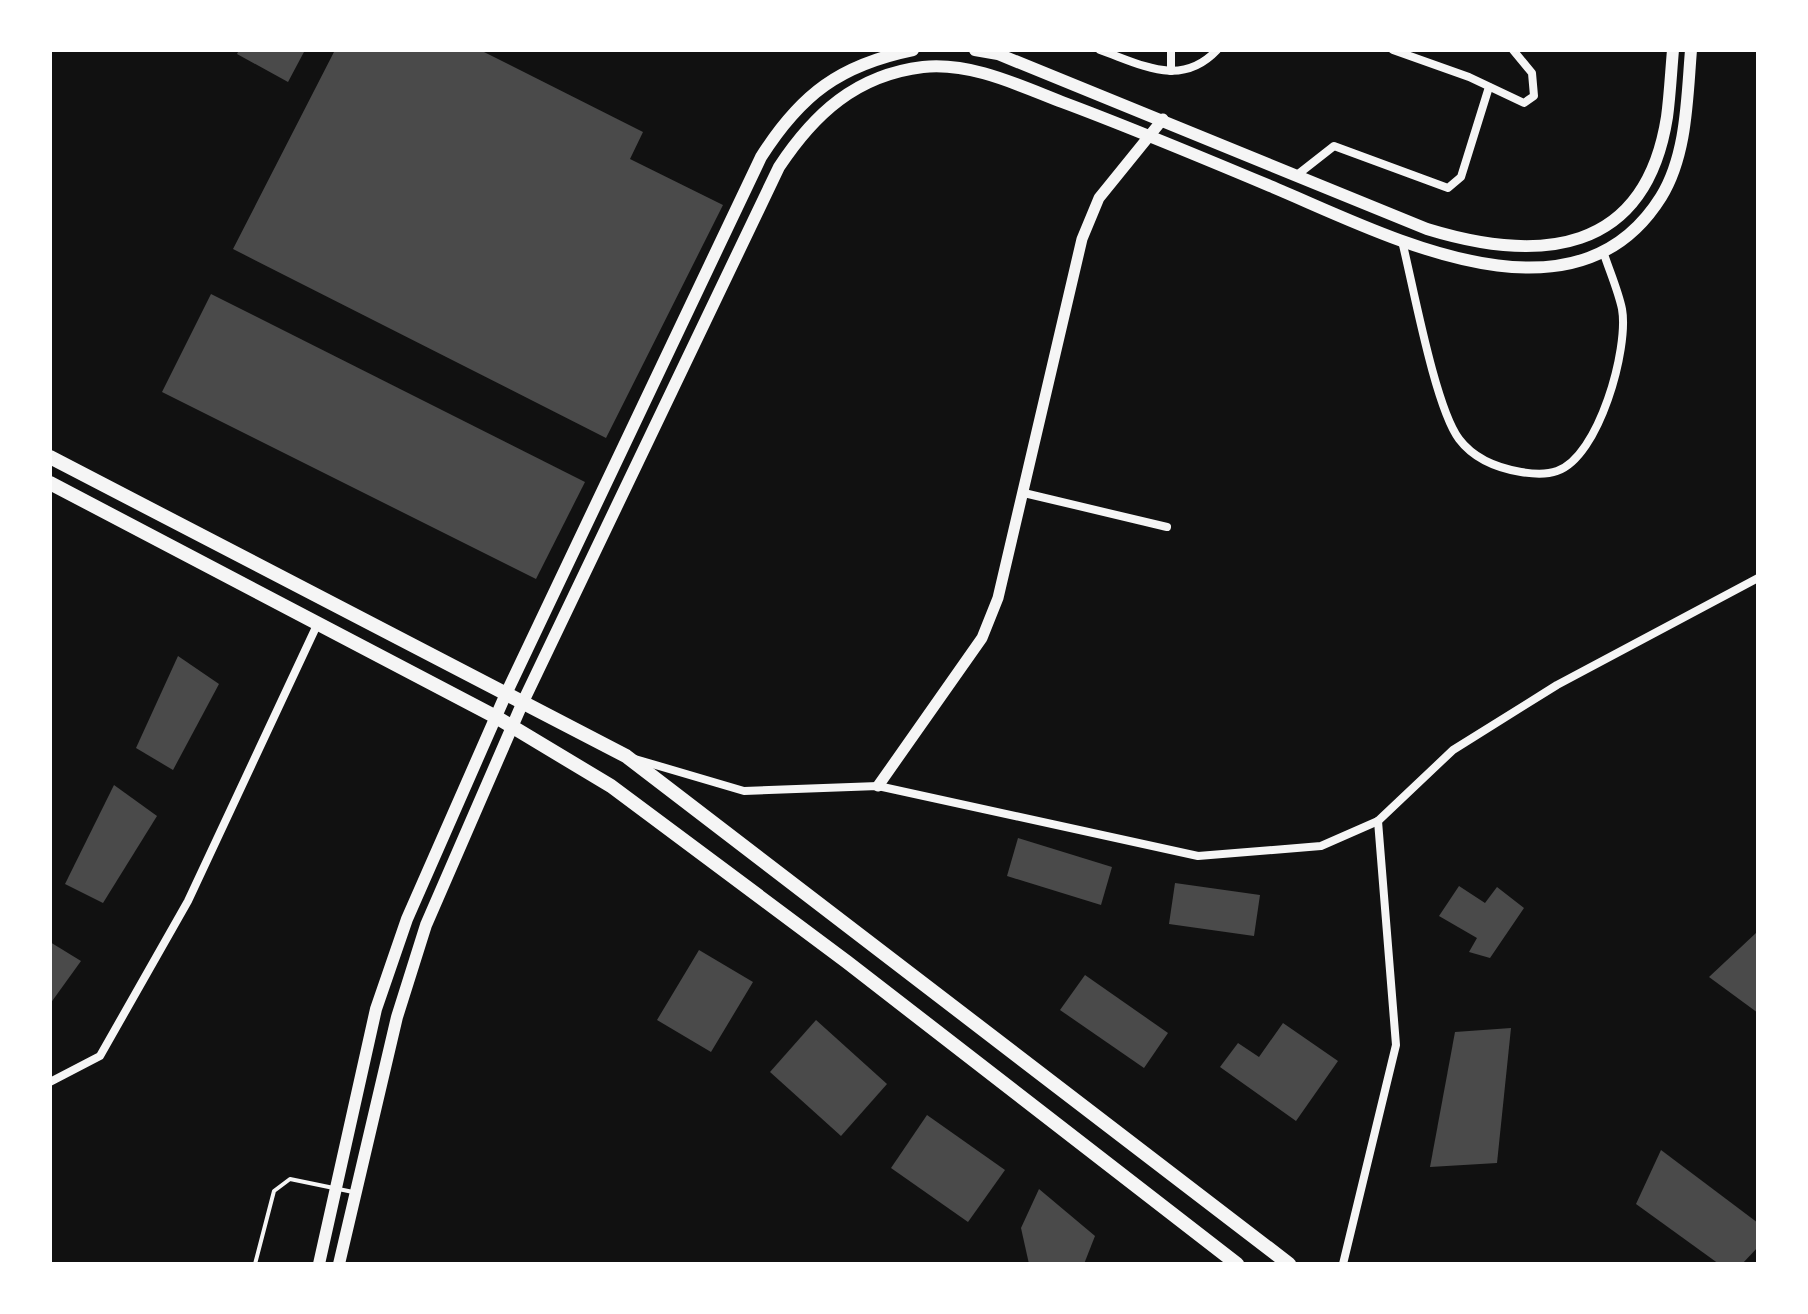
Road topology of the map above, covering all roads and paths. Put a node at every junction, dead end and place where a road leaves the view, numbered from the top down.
1 (913, 50) edge
2 (975, 50) edge
3 (1100, 50) edge
4 (1171, 50) edge
5 (1217, 50) edge
6 (1393, 50) edge
7 (1513, 50) edge
8 (1673, 50) edge
9 (1691, 50) edge
10 (1698, 50) edge
11 (1171, 71) junction
12 (1688, 79) junction
13 (1489, 87) junction
14 (1163, 119) junction
15 (1148, 135) junction
16 (1297, 175) junction
17 (1402, 241) junction
18 (1603, 251) junction
19 (50, 457) edge
20 (50, 483) edge
21 (1024, 493) junction
22 (1167, 527) dead end
23 (1758, 578) edge
24 (317, 625) junction
25 (505, 696) junction
26 (522, 704) junction
27 (496, 717) junction
28 (513, 726) junction
29 (626, 756) junction
30 (878, 786) junction
31 (1378, 821) junction
32 (50, 1082) edge
33 (335, 1189) junction
34 (355, 1192) junction
35 (255, 1264) edge
36 (319, 1264) edge
37 (339, 1264) edge
38 (1237, 1264) edge
39 (1289, 1264) edge
40 (1343, 1264) edge

1 - 25 main road
2 - 14 main road
3 - 11 street
4 - 11 street
5 - 11 street
6 - 13 street
7 - 13 street
8 - 16 main road
9 - 12 main road
10 - 12 street
12 - 18 main road
13 - 16 street
14 - 15 street
14 - 16 main road
15 - 17 main road
15 - 21 street
15 - 26 main road
17 - 18 main road
17 - 18 street
19 - 25 main road
20 - 24 main road
21 - 22 street
21 - 30 street
23 - 31 street
24 - 27 main road
24 - 32 street
25 - 26 main road
25 - 27 main road
26 - 28 main road
26 - 29 main road
27 - 28 main road
27 - 33 main road
28 - 34 main road
28 - 38 main road
29 - 30 street
29 - 39 main road
30 - 31 street
31 - 40 street
33 - 34 lane
33 - 35 lane
33 - 36 main road
34 - 37 main road

